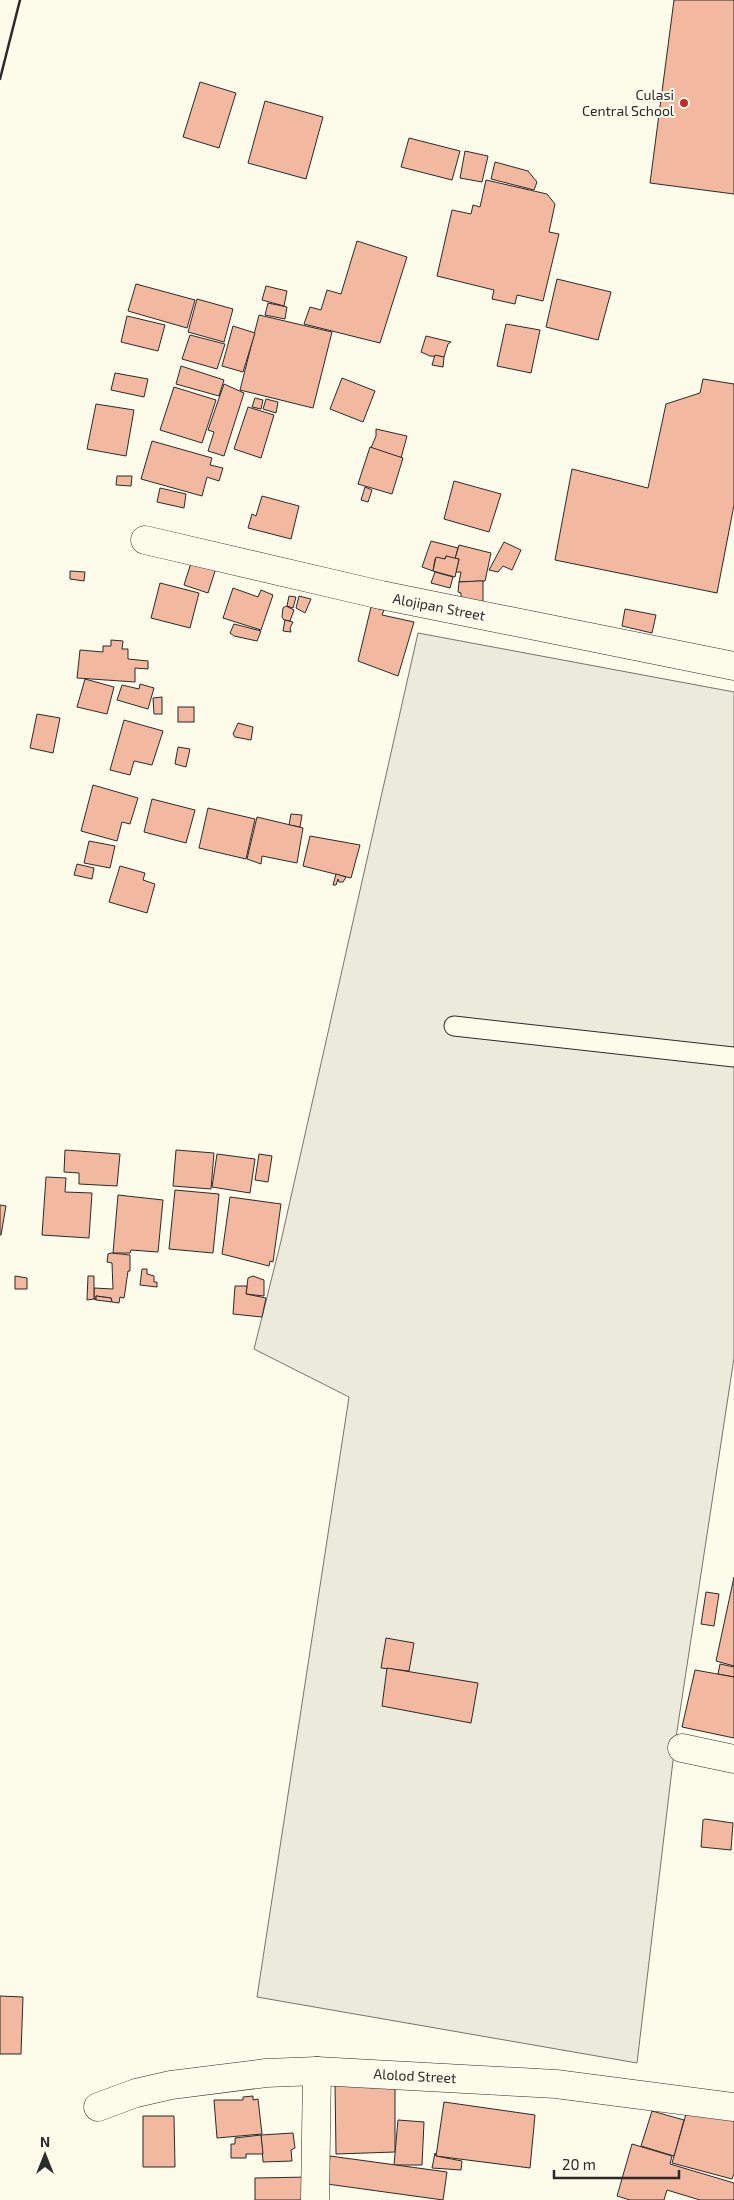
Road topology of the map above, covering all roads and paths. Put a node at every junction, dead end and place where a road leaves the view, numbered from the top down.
1 (145, 540) dead end
2 (734, 666) edge
3 (454, 1026) dead end
4 (734, 1057) edge
5 (682, 1748) dead end
6 (734, 1759) edge
7 (317, 2071) junction
8 (98, 2107) dead end
9 (734, 2107) edge
10 (315, 2200) edge

1 - 2 street, Alojipan Street
3 - 4 lane
5 - 6 street
7 - 8 street, Alolod Street
7 - 9 street, Alolod Street
7 - 10 street

